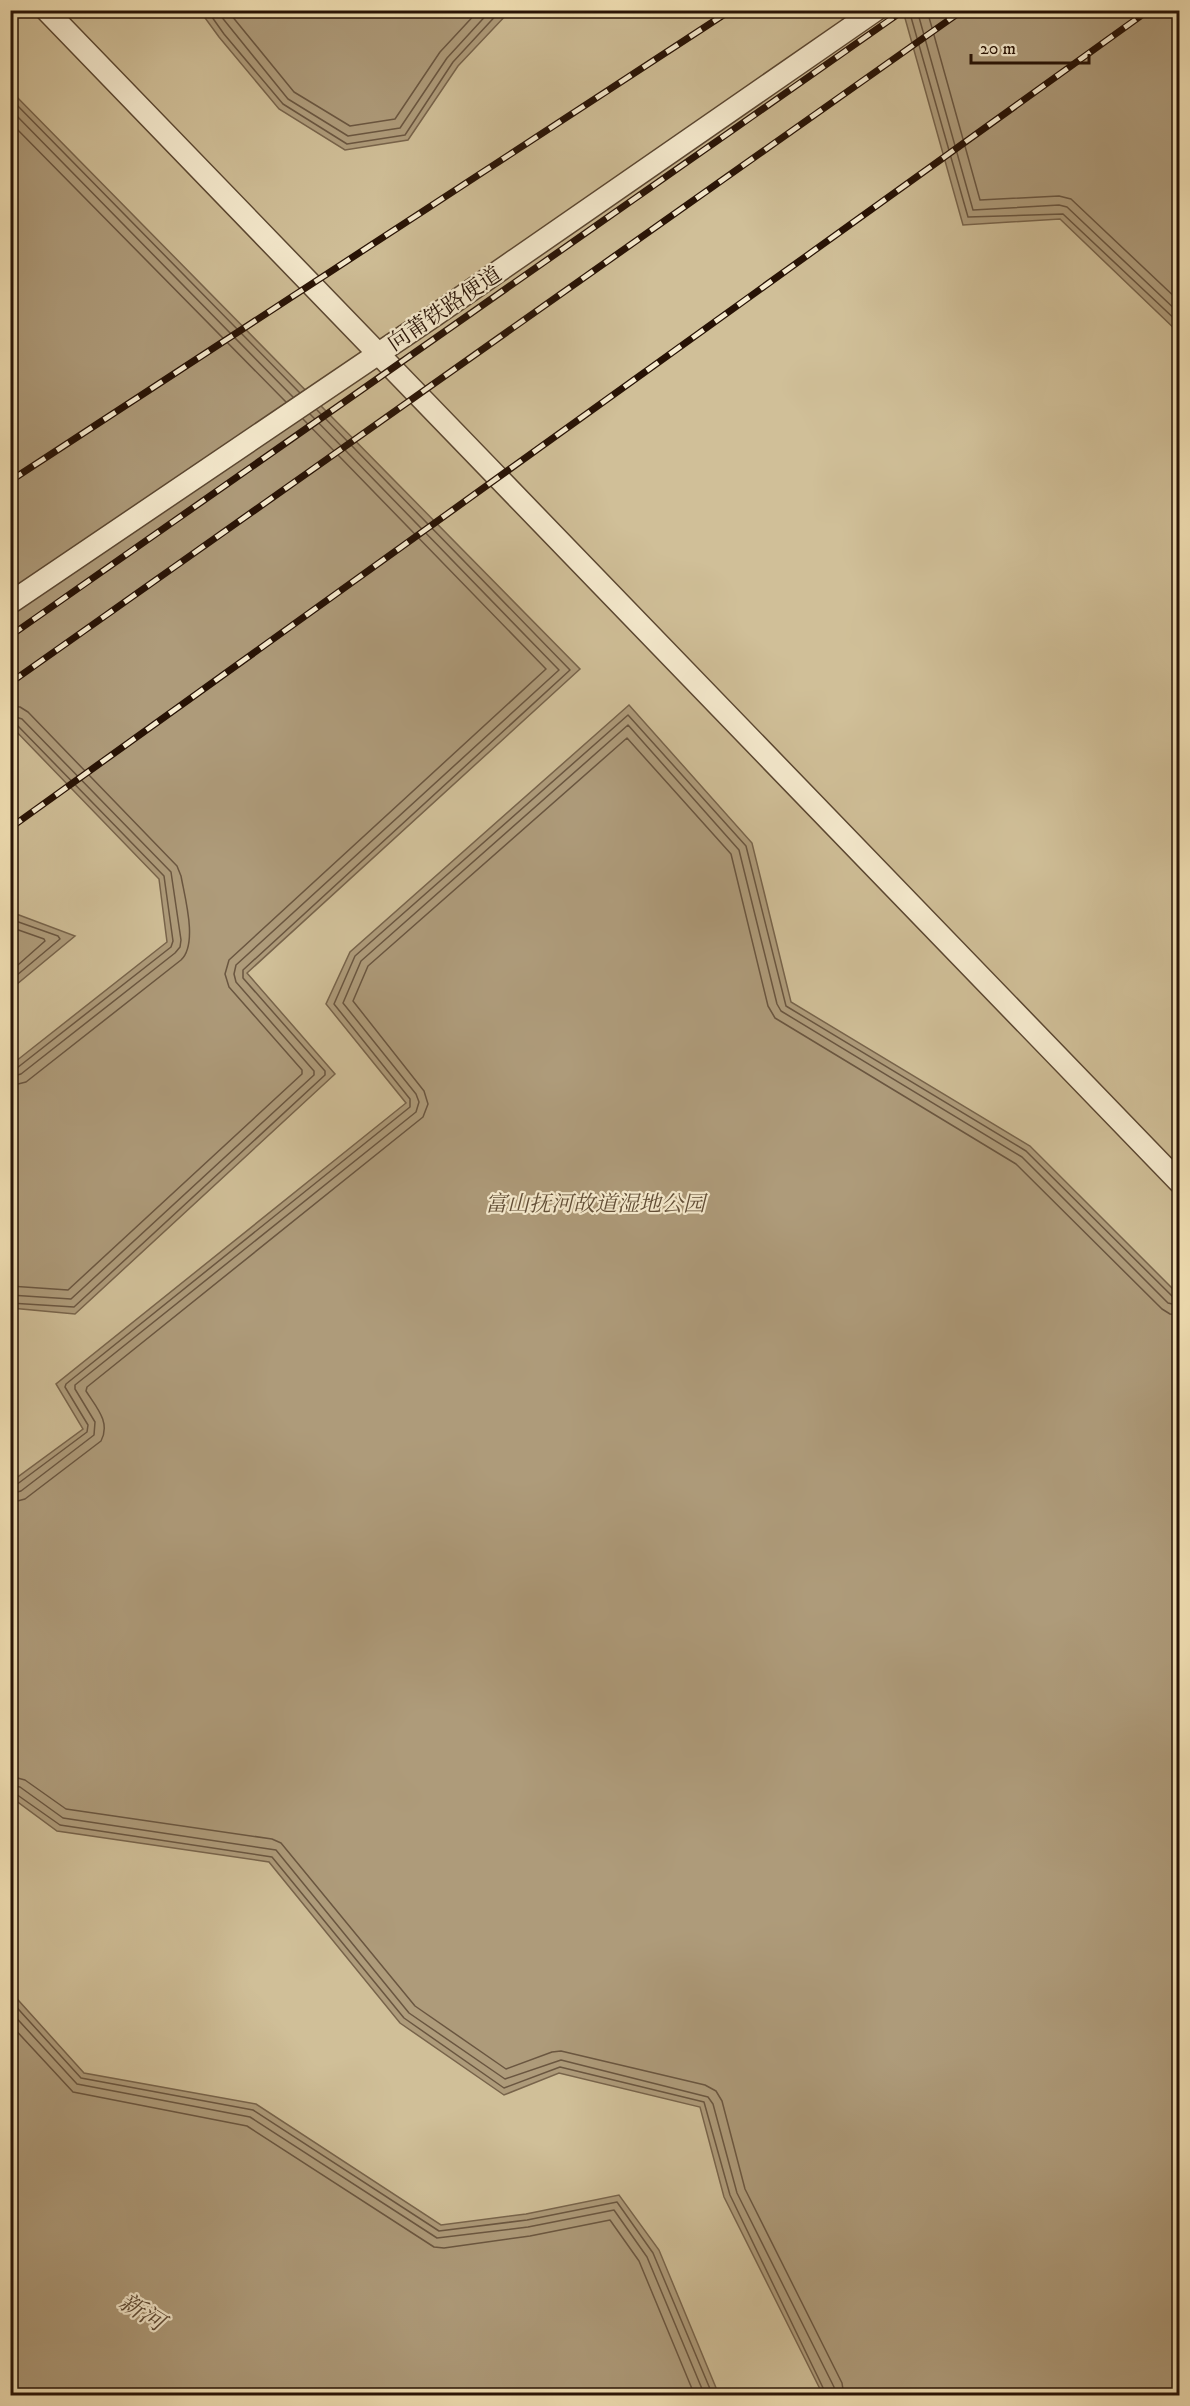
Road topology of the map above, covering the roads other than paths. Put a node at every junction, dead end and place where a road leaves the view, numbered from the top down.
1 (46, 10) edge
2 (876, 10) edge
3 (378, 354) junction
4 (10, 603) edge
5 (1179, 1183) edge

1 - 3 lane
2 - 3 lane, 向莆铁路便道
3 - 4 lane, 向莆铁路便道
3 - 5 lane

